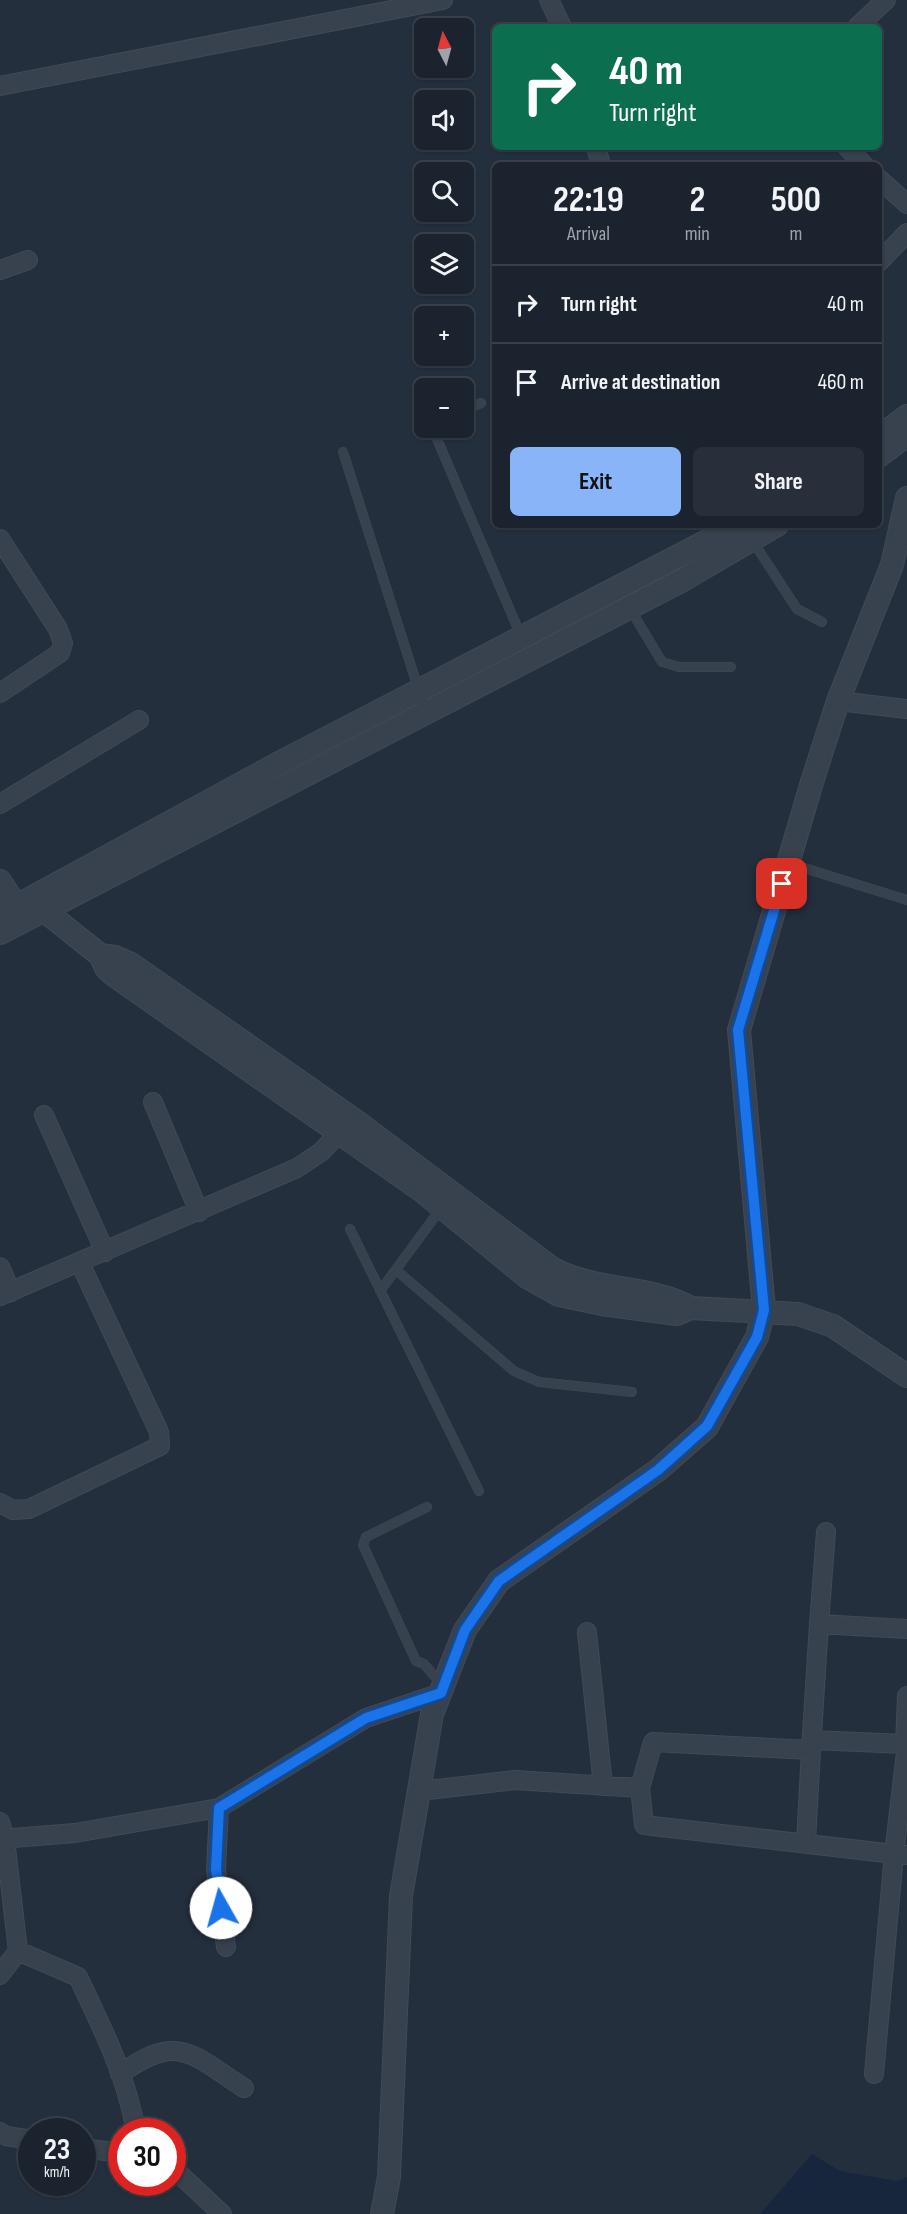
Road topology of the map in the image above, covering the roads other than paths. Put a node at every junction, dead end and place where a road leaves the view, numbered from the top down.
1 (443, 0) edge
2 (886, 0) edge
3 (558, 3) edge
4 (562, 24) edge
5 (860, 24) edge
6 (0, 86) edge
7 (850, 150) edge
8 (861, 162) edge
9 (882, 182) edge
10 (907, 204) edge
11 (907, 233) edge
12 (882, 259) edge
13 (28, 260) dead end
14 (0, 270) edge
15 (481, 403) dead end
16 (474, 406) edge
17 (907, 416) edge
18 (882, 435) edge
19 (907, 435) edge
20 (437, 438) edge
21 (343, 452) dead end
22 (882, 454) edge
23 (907, 498) edge
24 (764, 528) edge
25 (731, 536) edge
26 (0, 539) edge
27 (629, 607) junction
28 (822, 622) dead end
29 (521, 635) junction
30 (531, 657) junction
31 (731, 667) dead end
32 (1, 690) edge
33 (418, 690) junction
34 (838, 701) junction
35 (907, 709) edge
36 (426, 713) junction
37 (139, 720) dead end
38 (0, 804) edge
39 (788, 864) junction
40 (0, 881) edge
41 (907, 900) edge
42 (23, 908) edge
43 (0, 933) edge
44 (153, 1102) dead end
45 (44, 1115) dead end
46 (346, 1126) junction
47 (442, 1207) junction
48 (199, 1212) junction
49 (350, 1229) dead end
50 (105, 1252) junction
51 (80, 1263) junction
52 (0, 1267) edge
53 (396, 1270) junction
54 (380, 1291) junction
55 (6, 1294) edge
56 (691, 1308) junction
57 (764, 1310) junction
58 (907, 1376) edge
59 (632, 1392) dead end
60 (479, 1491) dead end
61 (0, 1503) edge
62 (427, 1507) dead end
63 (826, 1532) dead end
64 (819, 1624) junction
65 (907, 1629) edge
66 (587, 1632) dead end
67 (442, 1690) junction
68 (907, 1696) edge
69 (906, 1744) edge
70 (812, 1745) junction
71 (603, 1786) junction
72 (640, 1788) junction
73 (419, 1791) junction
74 (219, 1808) junction
75 (2, 1833) edge
76 (806, 1842) junction
77 (900, 1854) edge
78 (226, 1947) dead end
79 (18, 1952) junction
80 (0, 1974) edge
81 (120, 2074) junction
82 (874, 2074) dead end
83 (244, 2088) dead end
84 (134, 2118) edge
85 (0, 2132) edge
86 (18, 2138) edge
87 (18, 2141) edge
88 (0, 2143) edge
89 (186, 2180) edge
90 (222, 2214) edge
91 (382, 2214) edge

1 - 6 street
2 - 5 street
3 - 4 street
7 - 8 street
9 - 10 street
11 - 12 street
13 - 14 street
15 - 16 lane
17 - 18 street
19 - 22 street
20 - 29 lane
21 - 33 lane
23 - 34 street
24 - 25 street
25 - 27 street
25 - 28 lane
25 - 29 street
26 - 32 street
27 - 30 street
27 - 31 lane
29 - 30 lane
29 - 33 street
30 - 36 street
33 - 36 lane
33 - 42 street
34 - 35 street
34 - 39 street
36 - 42 street
37 - 38 street
39 - 41 lane
39 - 57 street
40 - 42 street
42 - 43 street
42 - 46 street
44 - 48 street
45 - 50 street
46 - 47 street
46 - 48 street
46 - 56 street
47 - 53 lane
47 - 56 street
48 - 50 street
49 - 54 lane
50 - 51 street
51 - 55 street
51 - 61 street
52 - 55 street
53 - 54 lane
53 - 59 lane
54 - 60 lane
56 - 57 street
57 - 58 street
57 - 67 street
62 - 67 lane
63 - 64 street
64 - 65 street
64 - 70 street
66 - 71 street
67 - 73 street
67 - 74 street
68 - 69 street
69 - 70 street
69 - 77 street
70 - 72 street
70 - 76 street
71 - 72 street
71 - 73 street
72 - 76 street
73 - 91 street
74 - 75 street
74 - 78 street
75 - 79 street
76 - 77 street
77 - 82 street
79 - 80 street
79 - 81 street
81 - 83 street
81 - 84 street
85 - 86 street
87 - 88 street
89 - 90 street

